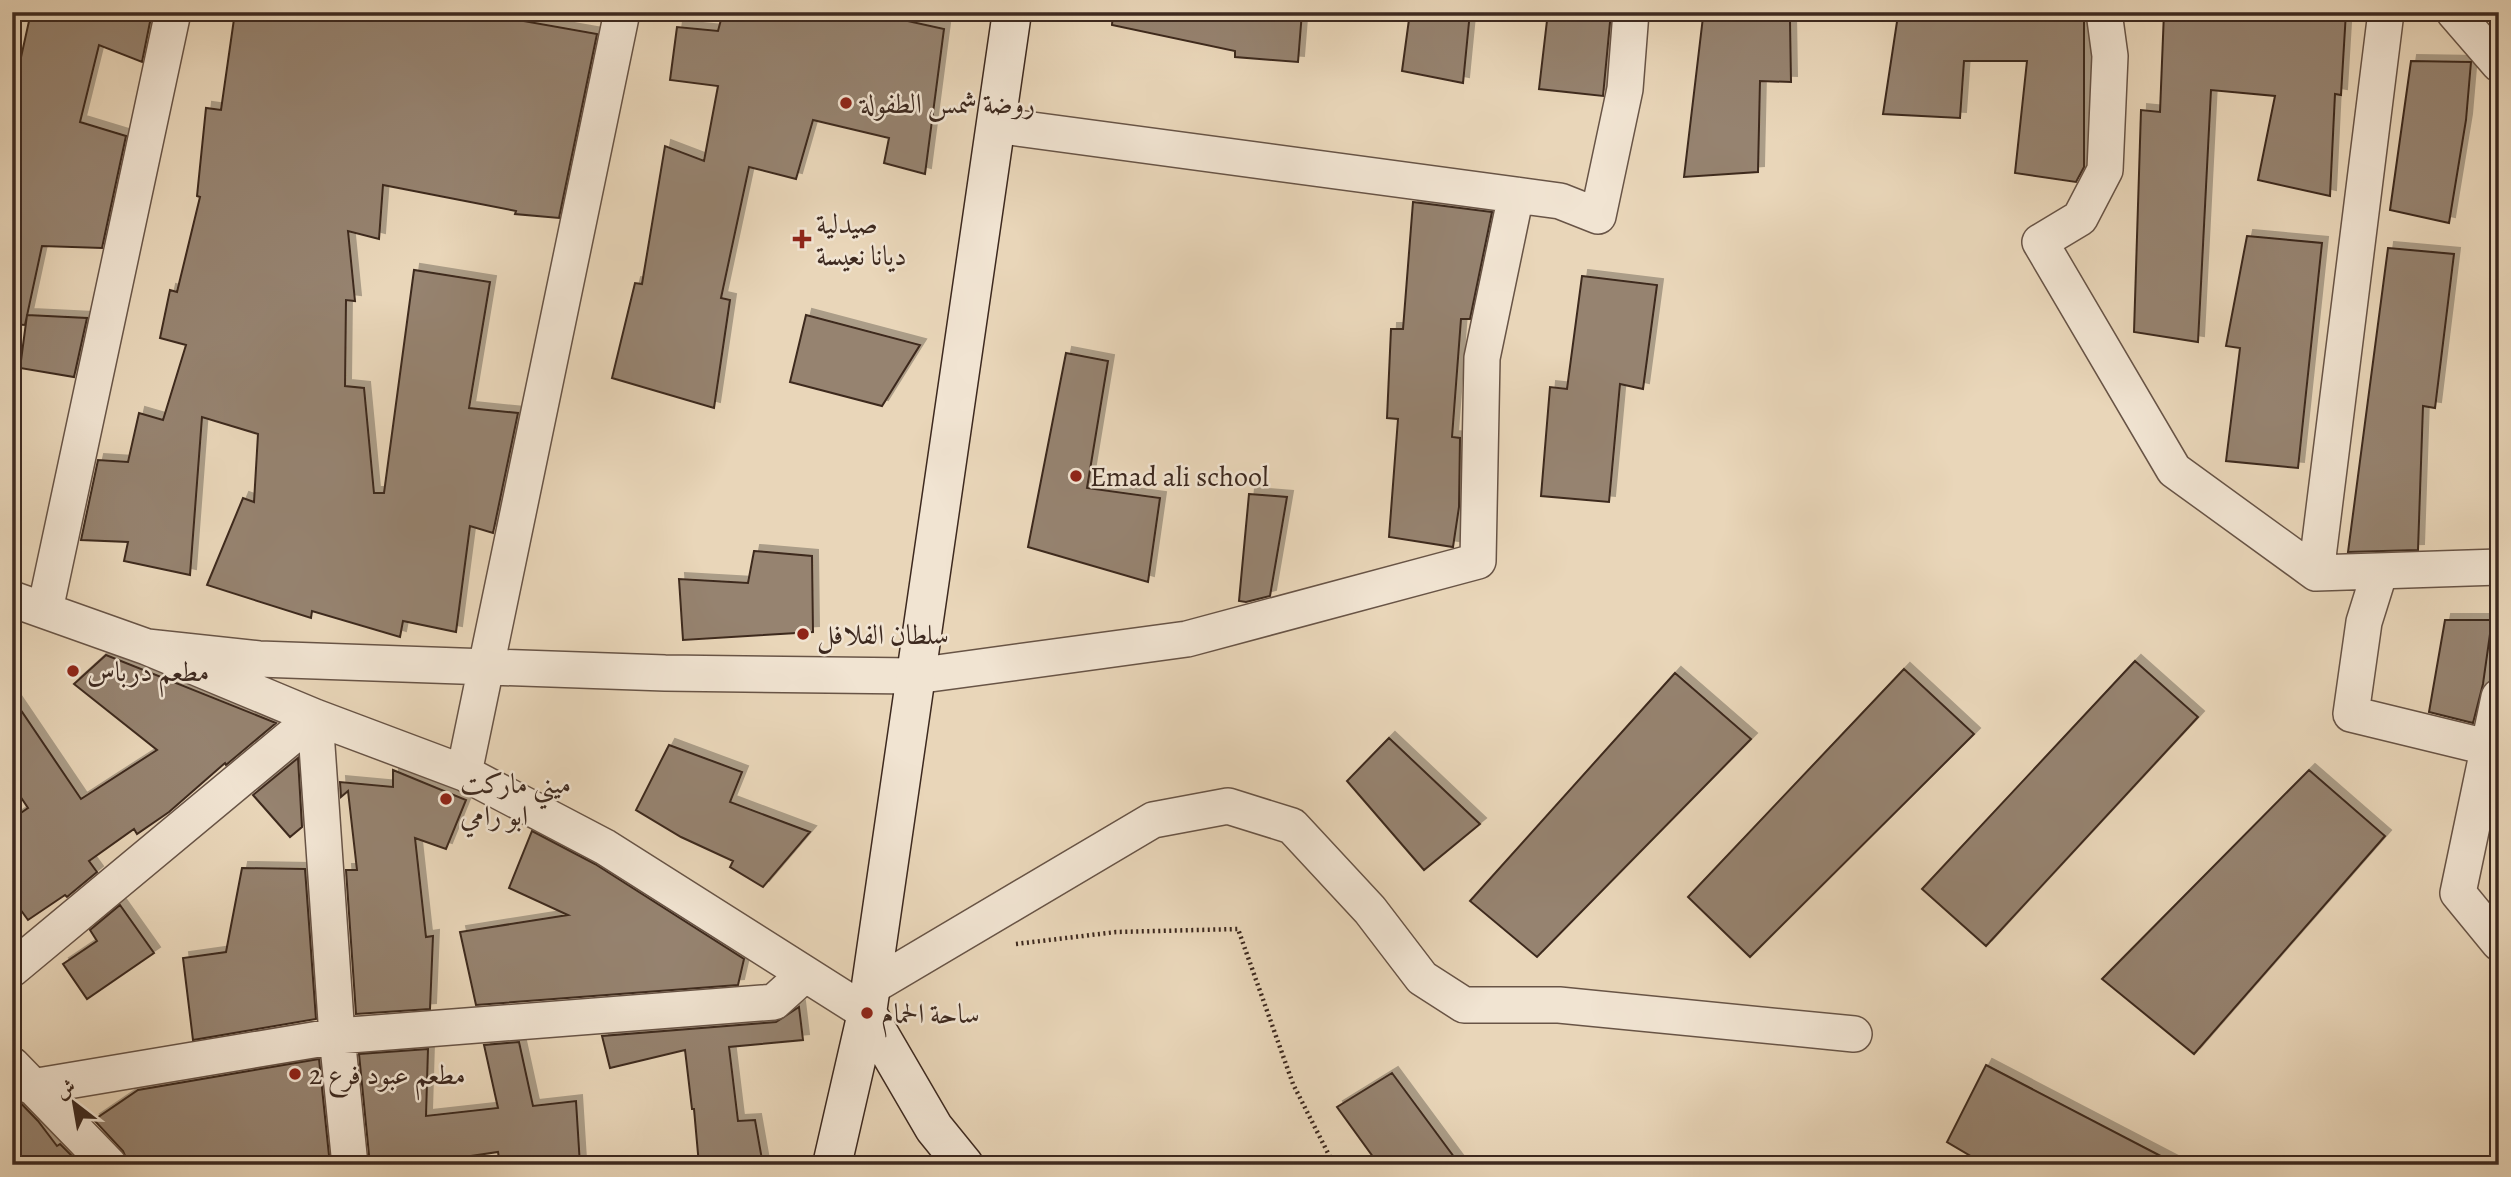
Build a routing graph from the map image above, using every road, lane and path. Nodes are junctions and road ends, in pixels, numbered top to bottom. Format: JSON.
{"nodes":[{"id":1,"x":173,"y":12,"type":"edge"},
{"id":2,"x":622,"y":12,"type":"edge"},
{"id":3,"x":1012,"y":12,"type":"edge"},
{"id":4,"x":1631,"y":12,"type":"edge"},
{"id":5,"x":2104,"y":12,"type":"edge"},
{"id":6,"x":2386,"y":12,"type":"edge"},
{"id":7,"x":2454,"y":12,"type":"edge"},
{"id":8,"x":2499,"y":64,"type":"edge"},
{"id":9,"x":995,"y":125,"type":"junction"},
{"id":10,"x":1516,"y":195,"type":"junction"},
{"id":11,"x":2499,"y":567,"type":"edge"},
{"id":12,"x":2379,"y":571,"type":"junction"},
{"id":13,"x":2316,"y":573,"type":"junction"},
{"id":14,"x":12,"y":599,"type":"edge"},
{"id":15,"x":45,"y":610,"type":"junction"},
{"id":16,"x":146,"y":647,"type":"junction"},
{"id":17,"x":486,"y":667,"type":"junction"},
{"id":18,"x":915,"y":676,"type":"junction"},
{"id":19,"x":2499,"y":696,"type":"edge"},
{"id":20,"x":315,"y":717,"type":"junction"},
{"id":21,"x":2493,"y":748,"type":"edge"},
{"id":22,"x":464,"y":773,"type":"junction"},
{"id":23,"x":2499,"y":943,"type":"edge"},
{"id":24,"x":1011,"y":944,"type":"dead end"},
{"id":25,"x":12,"y":969,"type":"edge"},
{"id":26,"x":805,"y":974,"type":"junction"},
{"id":27,"x":869,"y":1000,"type":"junction"},
{"id":28,"x":1854,"y":1034,"type":"dead end"},
{"id":29,"x":337,"y":1035,"type":"junction"},
{"id":30,"x":22,"y":1076,"type":"edge"},
{"id":31,"x":109,"y":1165,"type":"edge"},
{"id":32,"x":350,"y":1165,"type":"edge"},
{"id":33,"x":832,"y":1165,"type":"edge"},
{"id":34,"x":964,"y":1165,"type":"edge"},
{"id":35,"x":1334,"y":1165,"type":"edge"}],
"edges":[{"from":1,"to":15,"type":"street"},
{"from":2,"to":17,"type":"street"},
{"from":3,"to":9,"type":"street"},
{"from":4,"to":10,"type":"street"},
{"from":5,"to":13,"type":"street"},
{"from":6,"to":13,"type":"street"},
{"from":7,"to":8,"type":"street"},
{"from":9,"to":10,"type":"street"},
{"from":9,"to":18,"type":"street"},
{"from":10,"to":18,"type":"street"},
{"from":11,"to":12,"type":"street"},
{"from":12,"to":13,"type":"street"},
{"from":12,"to":21,"type":"street"},
{"from":14,"to":15,"type":"street"},
{"from":15,"to":16,"type":"street"},
{"from":16,"to":17,"type":"street"},
{"from":16,"to":20,"type":"street"},
{"from":17,"to":18,"type":"street"},
{"from":17,"to":22,"type":"street"},
{"from":18,"to":27,"type":"street"},
{"from":19,"to":21,"type":"street"},
{"from":20,"to":22,"type":"street"},
{"from":20,"to":25,"type":"street"},
{"from":20,"to":29,"type":"street"},
{"from":21,"to":23,"type":"street"},
{"from":22,"to":26,"type":"street"},
{"from":24,"to":35,"type":"path"},
{"from":26,"to":27,"type":"street"},
{"from":26,"to":29,"type":"street"},
{"from":27,"to":28,"type":"street"},
{"from":27,"to":33,"type":"street"},
{"from":27,"to":34,"type":"street"},
{"from":29,"to":30,"type":"street"},
{"from":29,"to":32,"type":"street"},
{"from":30,"to":31,"type":"street"}]}
